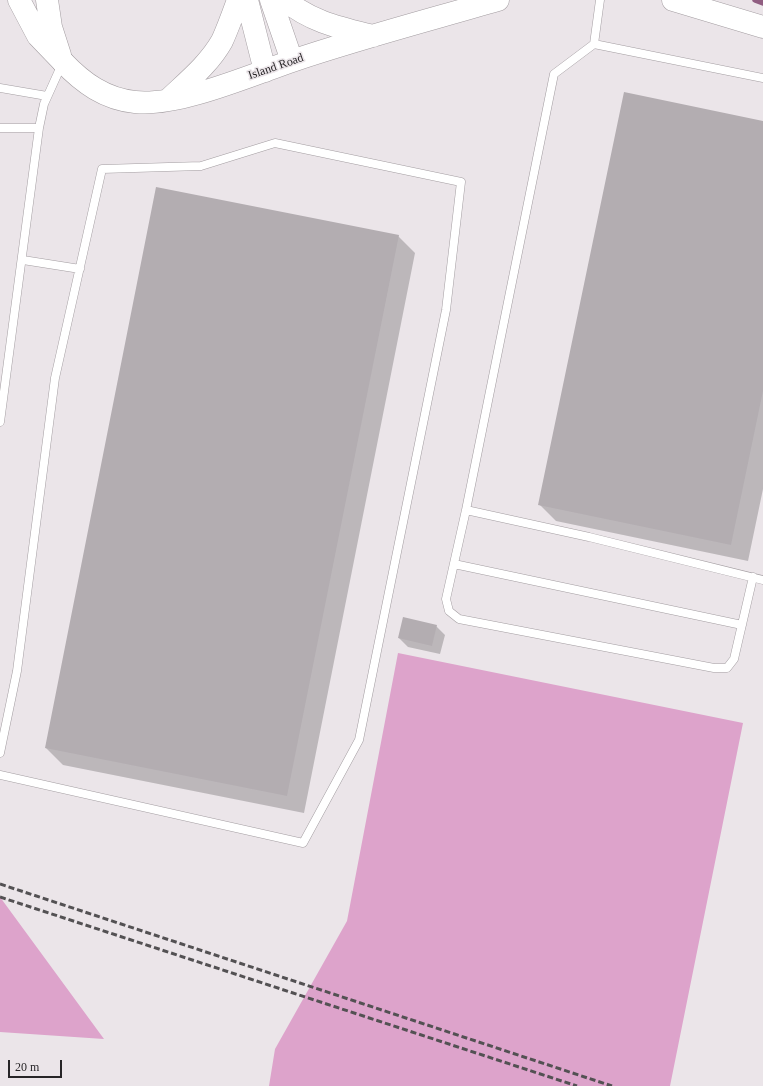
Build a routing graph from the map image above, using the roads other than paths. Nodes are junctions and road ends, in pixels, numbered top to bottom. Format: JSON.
{"nodes":[{"id":1,"x":18,"y":0,"type":"edge"},
{"id":2,"x":47,"y":0,"type":"edge"},
{"id":3,"x":238,"y":0,"type":"edge"},
{"id":4,"x":247,"y":0,"type":"edge"},
{"id":5,"x":271,"y":0,"type":"edge"},
{"id":6,"x":285,"y":0,"type":"edge"},
{"id":7,"x":498,"y":0,"type":"edge"},
{"id":8,"x":600,"y":0,"type":"edge"},
{"id":9,"x":673,"y":0,"type":"edge"},
{"id":10,"x":763,"y":27,"type":"edge"},
{"id":11,"x":372,"y":36,"type":"junction"},
{"id":12,"x":594,"y":44,"type":"junction"},
{"id":13,"x":63,"y":62,"type":"junction"},
{"id":14,"x":292,"y":62,"type":"junction"},
{"id":15,"x":265,"y":71,"type":"junction"},
{"id":16,"x":763,"y":78,"type":"edge"},
{"id":17,"x":0,"y":88,"type":"edge"},
{"id":18,"x":46,"y":96,"type":"junction"},
{"id":19,"x":169,"y":99,"type":"junction"},
{"id":20,"x":0,"y":128,"type":"edge"},
{"id":21,"x":39,"y":128,"type":"junction"},
{"id":22,"x":23,"y":260,"type":"junction"},
{"id":23,"x":80,"y":269,"type":"junction"},
{"id":24,"x":0,"y":422,"type":"edge"},
{"id":25,"x":466,"y":510,"type":"junction"},
{"id":26,"x":454,"y":564,"type":"junction"},
{"id":27,"x":753,"y":577,"type":"junction"},
{"id":28,"x":763,"y":580,"type":"edge"},
{"id":29,"x":742,"y":624,"type":"junction"},
{"id":30,"x":0,"y":753,"type":"edge"},
{"id":31,"x":0,"y":775,"type":"edge"}],
"edges":[{"from":1,"to":13,"type":"main road","name":"Island Road"},
{"from":2,"to":13,"type":"main road"},
{"from":3,"to":19,"type":"main road"},
{"from":4,"to":15,"type":"main road"},
{"from":5,"to":14,"type":"main road"},
{"from":6,"to":11,"type":"main road"},
{"from":7,"to":11,"type":"main road","name":"Island Road"},
{"from":8,"to":12,"type":"lane"},
{"from":9,"to":10,"type":"main road"},
{"from":11,"to":14,"type":"main road","name":"Island Road"},
{"from":12,"to":16,"type":"lane"},
{"from":12,"to":25,"type":"lane"},
{"from":13,"to":18,"type":"lane"},
{"from":13,"to":19,"type":"main road","name":"Island Road"},
{"from":14,"to":15,"type":"main road","name":"Island Road"},
{"from":15,"to":19,"type":"main road","name":"Island Road"},
{"from":17,"to":18,"type":"lane"},
{"from":18,"to":21,"type":"lane"},
{"from":20,"to":21,"type":"lane"},
{"from":21,"to":22,"type":"lane"},
{"from":22,"to":23,"type":"lane"},
{"from":22,"to":24,"type":"lane"},
{"from":23,"to":30,"type":"lane"},
{"from":23,"to":31,"type":"lane"},
{"from":25,"to":26,"type":"lane"},
{"from":25,"to":27,"type":"lane"},
{"from":26,"to":29,"type":"lane"},
{"from":26,"to":29,"type":"lane"},
{"from":27,"to":28,"type":"lane"},
{"from":27,"to":29,"type":"lane"}]}
